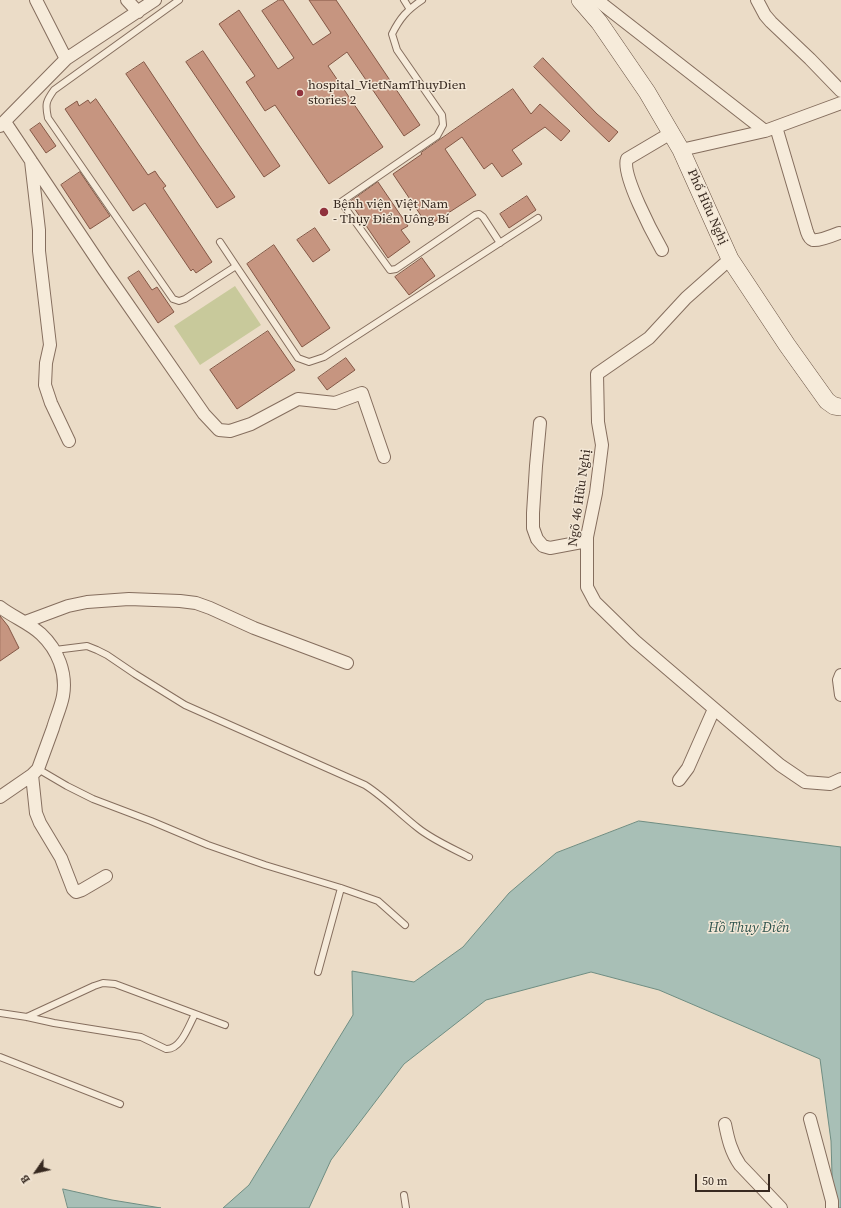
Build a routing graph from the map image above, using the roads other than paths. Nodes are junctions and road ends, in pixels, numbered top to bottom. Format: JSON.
{"nodes":[{"id":1,"x":36,"y":0,"type":"edge"},
{"id":2,"x":127,"y":0,"type":"edge"},
{"id":3,"x":155,"y":0,"type":"edge"},
{"id":4,"x":179,"y":0,"type":"edge"},
{"id":5,"x":404,"y":0,"type":"edge"},
{"id":6,"x":422,"y":0,"type":"edge"},
{"id":7,"x":580,"y":0,"type":"edge"},
{"id":8,"x":597,"y":0,"type":"edge"},
{"id":9,"x":757,"y":0,"type":"edge"},
{"id":10,"x":409,"y":8,"type":"junction"},
{"id":11,"x":138,"y":12,"type":"junction"},
{"id":12,"x":66,"y":59,"type":"junction"},
{"id":13,"x":841,"y":92,"type":"edge"},
{"id":14,"x":841,"y":103,"type":"edge"},
{"id":15,"x":3,"y":124,"type":"edge"},
{"id":16,"x":771,"y":129,"type":"junction"},
{"id":17,"x":671,"y":133,"type":"junction"},
{"id":18,"x":681,"y":150,"type":"junction"},
{"id":19,"x":31,"y":160,"type":"junction"},
{"id":20,"x":538,"y":218,"type":"dead end"},
{"id":21,"x":839,"y":233,"type":"dead end"},
{"id":22,"x":220,"y":242,"type":"dead end"},
{"id":23,"x":500,"y":243,"type":"junction"},
{"id":24,"x":662,"y":250,"type":"dead end"},
{"id":25,"x":730,"y":258,"type":"junction"},
{"id":26,"x":236,"y":266,"type":"junction"},
{"id":27,"x":841,"y":407,"type":"edge"},
{"id":28,"x":540,"y":423,"type":"dead end"},
{"id":29,"x":69,"y":441,"type":"dead end"},
{"id":30,"x":384,"y":457,"type":"dead end"},
{"id":31,"x":587,"y":541,"type":"junction"},
{"id":32,"x":0,"y":607,"type":"edge"},
{"id":33,"x":25,"y":622,"type":"junction"},
{"id":34,"x":54,"y":650,"type":"junction"},
{"id":35,"x":347,"y":663,"type":"dead end"},
{"id":36,"x":841,"y":675,"type":"edge"},
{"id":37,"x":841,"y":694,"type":"edge"},
{"id":38,"x":714,"y":709,"type":"junction"},
{"id":39,"x":35,"y":772,"type":"junction"},
{"id":40,"x":841,"y":779,"type":"edge"},
{"id":41,"x":679,"y":780,"type":"dead end"},
{"id":42,"x":0,"y":797,"type":"edge"},
{"id":43,"x":469,"y":857,"type":"dead end"},
{"id":44,"x":106,"y":876,"type":"dead end"},
{"id":45,"x":341,"y":888,"type":"junction"},
{"id":46,"x":405,"y":925,"type":"dead end"},
{"id":47,"x":318,"y":972,"type":"dead end"},
{"id":48,"x":0,"y":1013,"type":"edge"},
{"id":49,"x":195,"y":1014,"type":"junction"},
{"id":50,"x":27,"y":1017,"type":"junction"},
{"id":51,"x":225,"y":1025,"type":"dead end"},
{"id":52,"x":0,"y":1057,"type":"edge"},
{"id":53,"x":120,"y":1104,"type":"dead end"},
{"id":54,"x":810,"y":1120,"type":"dead end"},
{"id":55,"x":725,"y":1124,"type":"dead end"},
{"id":56,"x":404,"y":1195,"type":"dead end"},
{"id":57,"x":406,"y":1208,"type":"edge"},
{"id":58,"x":781,"y":1208,"type":"edge"},
{"id":59,"x":832,"y":1208,"type":"edge"}],
"edges":[{"from":1,"to":12,"type":"street"},
{"from":2,"to":11,"type":"street"},
{"from":3,"to":11,"type":"street"},
{"from":4,"to":26,"type":"lane"},
{"from":5,"to":10,"type":"lane"},
{"from":6,"to":10,"type":"lane"},
{"from":7,"to":17,"type":"main road","name":"Phố Hữu Nghị"},
{"from":8,"to":16,"type":"street"},
{"from":9,"to":13,"type":"street"},
{"from":10,"to":23,"type":"lane"},
{"from":11,"to":12,"type":"street"},
{"from":12,"to":15,"type":"street"},
{"from":14,"to":16,"type":"street"},
{"from":15,"to":19,"type":"street"},
{"from":16,"to":18,"type":"street"},
{"from":16,"to":21,"type":"street"},
{"from":17,"to":18,"type":"main road","name":"Phố Hữu Nghị"},
{"from":17,"to":24,"type":"street"},
{"from":18,"to":25,"type":"main road","name":"Phố Hữu Nghị"},
{"from":19,"to":29,"type":"street"},
{"from":19,"to":30,"type":"street"},
{"from":20,"to":23,"type":"lane"},
{"from":22,"to":26,"type":"lane"},
{"from":23,"to":26,"type":"lane"},
{"from":25,"to":27,"type":"main road","name":"Phố Hữu Nghị"},
{"from":25,"to":31,"type":"street","name":"Ngõ 46 Hữu Nghị"},
{"from":28,"to":31,"type":"street"},
{"from":31,"to":38,"type":"street","name":"Ngõ 46 Hữu Nghị"},
{"from":32,"to":33,"type":"street"},
{"from":33,"to":34,"type":"street"},
{"from":33,"to":35,"type":"street"},
{"from":34,"to":39,"type":"street"},
{"from":34,"to":43,"type":"lane"},
{"from":36,"to":37,"type":"street"},
{"from":38,"to":40,"type":"street","name":"Ngõ 46 Hữu Nghị"},
{"from":38,"to":41,"type":"street"},
{"from":39,"to":42,"type":"street"},
{"from":39,"to":44,"type":"street"},
{"from":39,"to":45,"type":"lane"},
{"from":45,"to":46,"type":"lane"},
{"from":45,"to":47,"type":"lane"},
{"from":48,"to":50,"type":"lane"},
{"from":49,"to":50,"type":"lane"},
{"from":49,"to":50,"type":"lane"},
{"from":49,"to":51,"type":"lane"},
{"from":52,"to":53,"type":"lane"},
{"from":54,"to":59,"type":"street"},
{"from":55,"to":58,"type":"street"},
{"from":56,"to":57,"type":"lane"}]}
